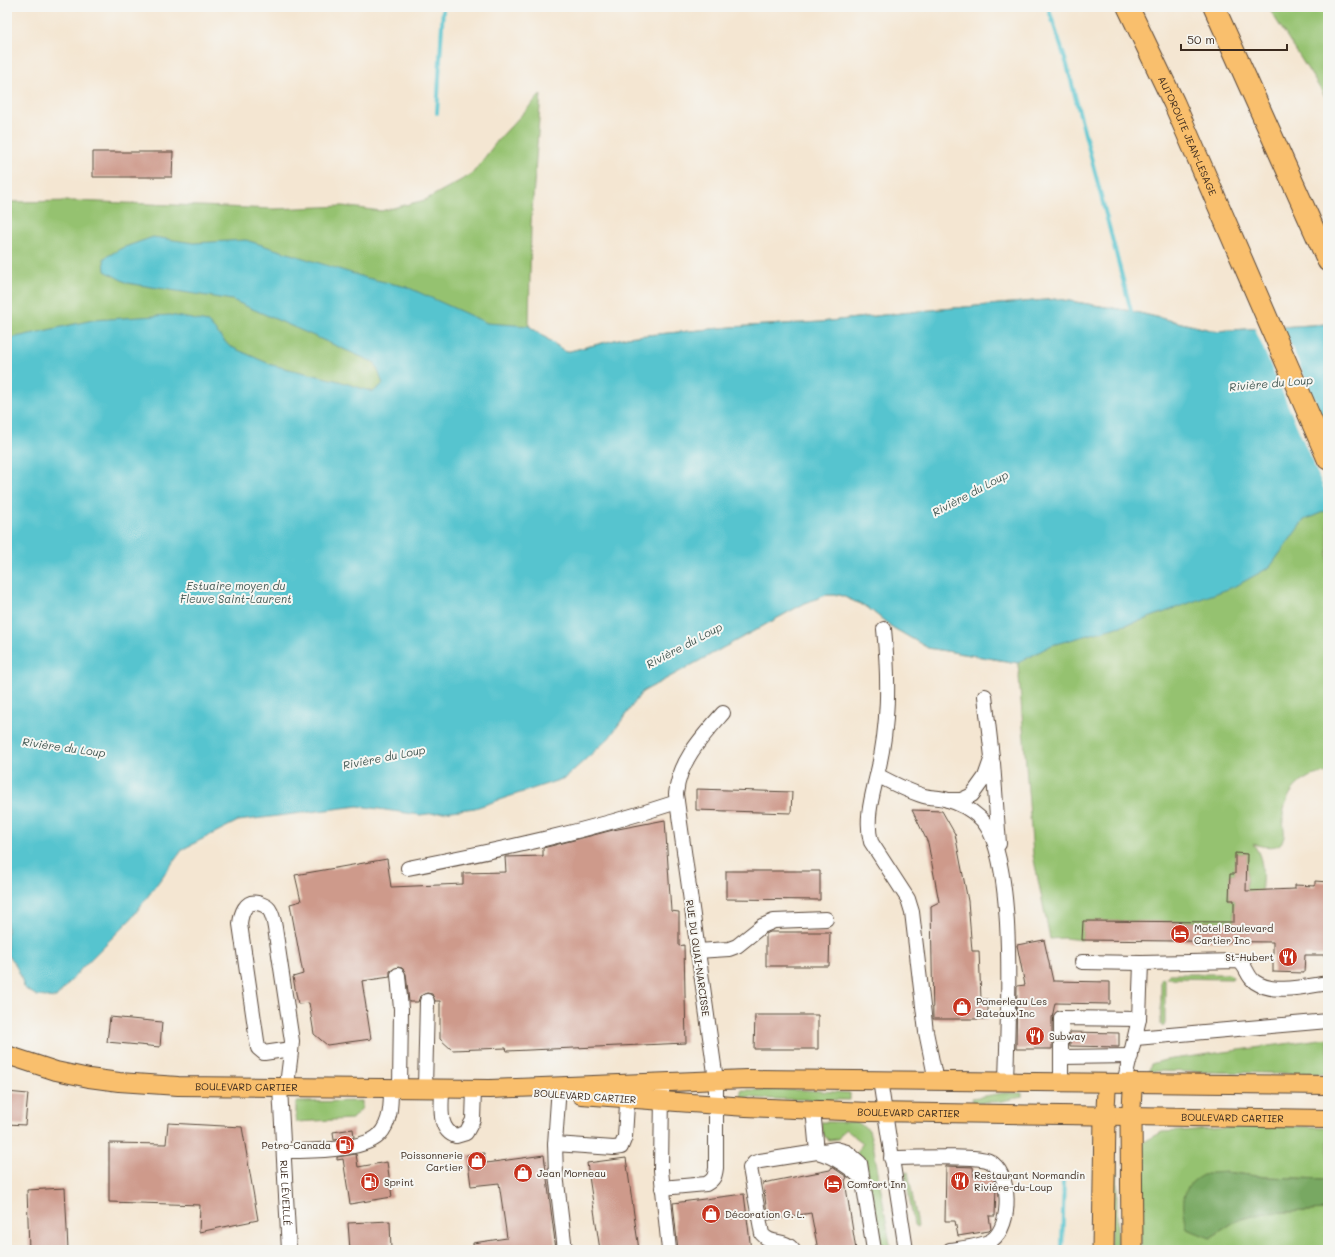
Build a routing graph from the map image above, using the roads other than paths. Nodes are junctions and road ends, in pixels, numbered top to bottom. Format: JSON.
{"nodes":[{"id":1,"x":1128,"y":7,"type":"edge"},
{"id":2,"x":1214,"y":7,"type":"edge"},
{"id":3,"x":1328,"y":261,"type":"edge"},
{"id":4,"x":1328,"y":459,"type":"edge"},
{"id":5,"x":884,"y":629,"type":"dead end"},
{"id":6,"x":985,"y":696,"type":"dead end"},
{"id":7,"x":723,"y":713,"type":"dead end"},
{"id":8,"x":992,"y":757,"type":"junction"},
{"id":9,"x":877,"y":775,"type":"junction"},
{"id":10,"x":947,"y":800,"type":"junction"},
{"id":11,"x":677,"y":807,"type":"junction"},
{"id":12,"x":1000,"y":859,"type":"junction"},
{"id":13,"x":408,"y":868,"type":"dead end"},
{"id":14,"x":826,"y":919,"type":"dead end"},
{"id":15,"x":697,"y":951,"type":"junction"},
{"id":16,"x":1082,"y":962,"type":"dead end"},
{"id":17,"x":1141,"y":963,"type":"junction"},
{"id":18,"x":398,"y":975,"type":"dead end"},
{"id":19,"x":1328,"y":983,"type":"edge"},
{"id":20,"x":427,"y":1001,"type":"dead end"},
{"id":21,"x":1139,"y":1019,"type":"junction"},
{"id":22,"x":1328,"y":1020,"type":"edge"},
{"id":23,"x":1136,"y":1038,"type":"junction"},
{"id":24,"x":291,"y":1049,"type":"junction"},
{"id":25,"x":7,"y":1055,"type":"edge"},
{"id":26,"x":1131,"y":1056,"type":"junction"},
{"id":27,"x":1062,"y":1057,"type":"junction"},
{"id":28,"x":716,"y":1080,"type":"junction"},
{"id":29,"x":880,"y":1080,"type":"junction"},
{"id":30,"x":936,"y":1081,"type":"junction"},
{"id":31,"x":662,"y":1082,"type":"junction"},
{"id":32,"x":1006,"y":1082,"type":"junction"},
{"id":33,"x":1061,"y":1082,"type":"junction"},
{"id":34,"x":1121,"y":1083,"type":"junction"},
{"id":35,"x":1328,"y":1085,"type":"edge"},
{"id":36,"x":284,"y":1088,"type":"junction"},
{"id":37,"x":396,"y":1088,"type":"junction"},
{"id":38,"x":433,"y":1088,"type":"junction"},
{"id":39,"x":482,"y":1089,"type":"junction"},
{"id":40,"x":559,"y":1090,"type":"junction"},
{"id":41,"x":628,"y":1091,"type":"junction"},
{"id":42,"x":662,"y":1101,"type":"junction"},
{"id":43,"x":716,"y":1105,"type":"junction"},
{"id":44,"x":813,"y":1109,"type":"junction"},
{"id":45,"x":884,"y":1112,"type":"junction"},
{"id":46,"x":1105,"y":1116,"type":"junction"},
{"id":47,"x":1132,"y":1116,"type":"junction"},
{"id":48,"x":1328,"y":1119,"type":"edge"},
{"id":49,"x":555,"y":1144,"type":"junction"},
{"id":50,"x":285,"y":1151,"type":"junction"},
{"id":51,"x":817,"y":1152,"type":"junction"},
{"id":52,"x":891,"y":1158,"type":"junction"},
{"id":53,"x":662,"y":1188,"type":"junction"},
{"id":54,"x":289,"y":1250,"type":"edge"},
{"id":55,"x":565,"y":1250,"type":"edge"},
{"id":56,"x":669,"y":1250,"type":"edge"},
{"id":57,"x":794,"y":1250,"type":"edge"},
{"id":58,"x":874,"y":1250,"type":"edge"},
{"id":59,"x":906,"y":1250,"type":"edge"},
{"id":60,"x":950,"y":1250,"type":"edge"},
{"id":61,"x":1102,"y":1250,"type":"edge"},
{"id":62,"x":1132,"y":1250,"type":"edge"}],
"edges":[{"from":1,"to":4,"type":"highway","name":"AUTOROUTE JEAN-LESAGE"},
{"from":2,"to":3,"type":"highway"},
{"from":5,"to":9,"type":"street"},
{"from":6,"to":8,"type":"street"},
{"from":7,"to":11,"type":"street","name":"RUE DU QUAI-NARCISSE"},
{"from":8,"to":10,"type":"street"},
{"from":8,"to":12,"type":"street"},
{"from":9,"to":10,"type":"street"},
{"from":9,"to":30,"type":"street"},
{"from":10,"to":12,"type":"street"},
{"from":11,"to":13,"type":"street"},
{"from":11,"to":15,"type":"street","name":"RUE DU QUAI-NARCISSE"},
{"from":12,"to":32,"type":"street"},
{"from":14,"to":15,"type":"street"},
{"from":15,"to":28,"type":"street","name":"RUE DU QUAI-NARCISSE"},
{"from":16,"to":17,"type":"street"},
{"from":17,"to":19,"type":"street"},
{"from":17,"to":21,"type":"street"},
{"from":18,"to":37,"type":"street"},
{"from":20,"to":38,"type":"street"},
{"from":21,"to":23,"type":"street"},
{"from":21,"to":27,"type":"street"},
{"from":22,"to":23,"type":"street"},
{"from":23,"to":26,"type":"street"},
{"from":24,"to":24,"type":"street","name":"RUE LÉVEILLÉ"},
{"from":24,"to":36,"type":"street","name":"RUE LÉVEILLÉ"},
{"from":25,"to":36,"type":"main road","name":"BOULEVARD CARTIER"},
{"from":26,"to":27,"type":"street"},
{"from":26,"to":34,"type":"street"},
{"from":27,"to":33,"type":"street"},
{"from":28,"to":29,"type":"main road","name":"BOULEVARD CARTIER"},
{"from":28,"to":31,"type":"main road","name":"BOULEVARD CARTIER"},
{"from":28,"to":43,"type":"street","name":"RUE DU QUAI-NARCISSE"},
{"from":29,"to":30,"type":"main road","name":"BOULEVARD CARTIER"},
{"from":29,"to":45,"type":"street"},
{"from":30,"to":32,"type":"main road","name":"BOULEVARD CARTIER"},
{"from":31,"to":41,"type":"main road","name":"BOULEVARD CARTIER"},
{"from":31,"to":42,"type":"street"},
{"from":32,"to":33,"type":"main road","name":"BOULEVARD CARTIER"},
{"from":33,"to":34,"type":"main road","name":"BOULEVARD CARTIER"},
{"from":34,"to":35,"type":"main road","name":"BOULEVARD CARTIER"},
{"from":34,"to":46,"type":"main road"},
{"from":34,"to":47,"type":"main road"},
{"from":36,"to":37,"type":"main road","name":"BOULEVARD CARTIER"},
{"from":36,"to":50,"type":"street","name":"RUE LÉVEILLÉ"},
{"from":37,"to":38,"type":"main road","name":"BOULEVARD CARTIER"},
{"from":37,"to":50,"type":"street"},
{"from":38,"to":39,"type":"main road","name":"BOULEVARD CARTIER"},
{"from":38,"to":39,"type":"street"},
{"from":39,"to":40,"type":"main road","name":"BOULEVARD CARTIER"},
{"from":40,"to":41,"type":"main road","name":"BOULEVARD CARTIER"},
{"from":40,"to":49,"type":"street"},
{"from":41,"to":42,"type":"main road","name":"BOULEVARD CARTIER"},
{"from":41,"to":49,"type":"street"},
{"from":42,"to":43,"type":"main road","name":"BOULEVARD CARTIER"},
{"from":42,"to":53,"type":"street"},
{"from":43,"to":44,"type":"main road","name":"BOULEVARD CARTIER"},
{"from":43,"to":53,"type":"street","name":"RUE DU QUAI-NARCISSE"},
{"from":44,"to":45,"type":"main road","name":"BOULEVARD CARTIER"},
{"from":44,"to":51,"type":"street"},
{"from":45,"to":46,"type":"main road","name":"BOULEVARD CARTIER"},
{"from":45,"to":52,"type":"street"},
{"from":46,"to":47,"type":"main road","name":"BOULEVARD CARTIER"},
{"from":46,"to":61,"type":"highway"},
{"from":47,"to":48,"type":"main road","name":"BOULEVARD CARTIER"},
{"from":47,"to":62,"type":"highway"},
{"from":49,"to":55,"type":"street"},
{"from":50,"to":54,"type":"street","name":"RUE LÉVEILLÉ"},
{"from":51,"to":57,"type":"street"},
{"from":51,"to":58,"type":"street"},
{"from":52,"to":59,"type":"street"},
{"from":52,"to":60,"type":"street"},
{"from":53,"to":56,"type":"street"}]}
